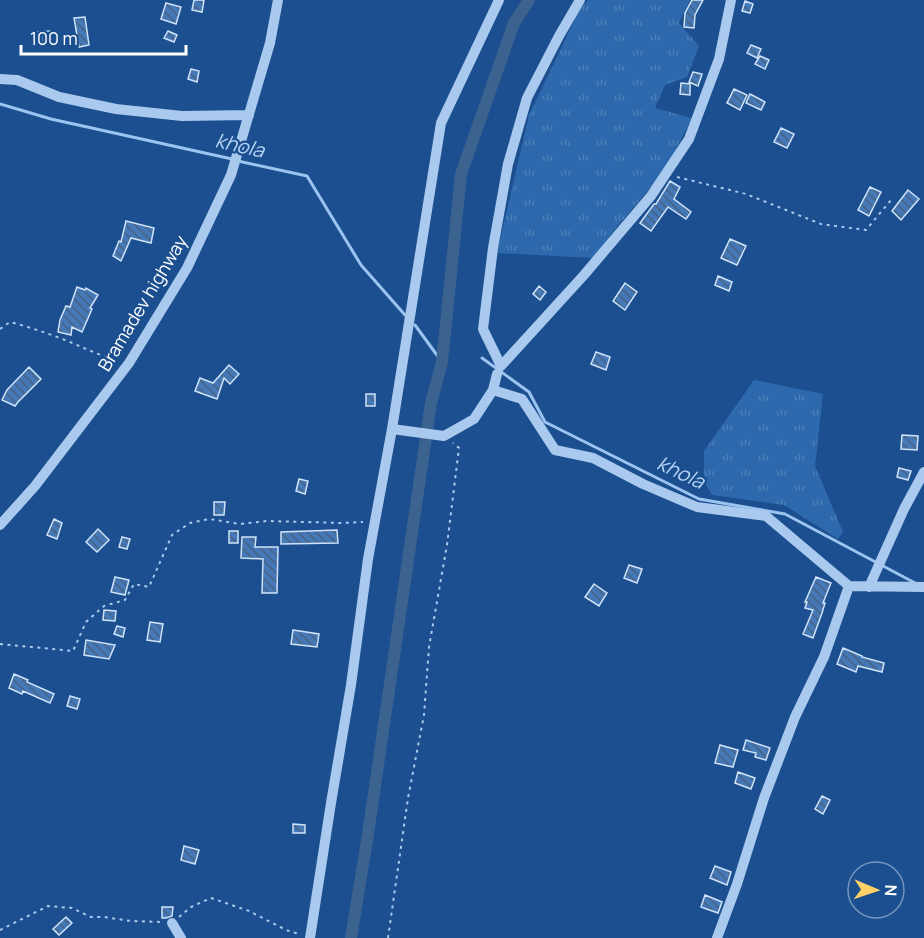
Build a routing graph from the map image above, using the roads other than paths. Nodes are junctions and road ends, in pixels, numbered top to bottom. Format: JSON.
{"nodes":[{"id":1,"x":278,"y":0,"type":"edge"},
{"id":2,"x":499,"y":0,"type":"edge"},
{"id":3,"x":580,"y":0,"type":"edge"},
{"id":4,"x":731,"y":0,"type":"edge"},
{"id":5,"x":0,"y":79,"type":"edge"},
{"id":6,"x":249,"y":116,"type":"junction"},
{"id":7,"x":498,"y":374,"type":"dead end"},
{"id":8,"x":493,"y":390,"type":"junction"},
{"id":9,"x":392,"y":429,"type":"junction"},
{"id":10,"x":924,"y":472,"type":"edge"},
{"id":11,"x":0,"y":525,"type":"edge"},
{"id":12,"x":849,"y":586,"type":"junction"},
{"id":13,"x":869,"y":586,"type":"junction"},
{"id":14,"x":924,"y":587,"type":"edge"},
{"id":15,"x":172,"y":923,"type":"road end"},
{"id":16,"x":310,"y":937,"type":"edge"},
{"id":17,"x":181,"y":938,"type":"edge"},
{"id":18,"x":717,"y":938,"type":"edge"}],
"edges":[{"from":1,"to":6,"type":"street","name":"Bramadev highway"},
{"from":2,"to":9,"type":"street"},
{"from":3,"to":4,"type":"street"},
{"from":5,"to":6,"type":"street"},
{"from":6,"to":11,"type":"street","name":"Bramadev highway"},
{"from":7,"to":8,"type":"street"},
{"from":8,"to":9,"type":"street"},
{"from":8,"to":12,"type":"street"},
{"from":9,"to":16,"type":"street"},
{"from":10,"to":13,"type":"street"},
{"from":12,"to":13,"type":"street"},
{"from":12,"to":18,"type":"street"},
{"from":13,"to":14,"type":"street"},
{"from":15,"to":17,"type":"street"}]}
